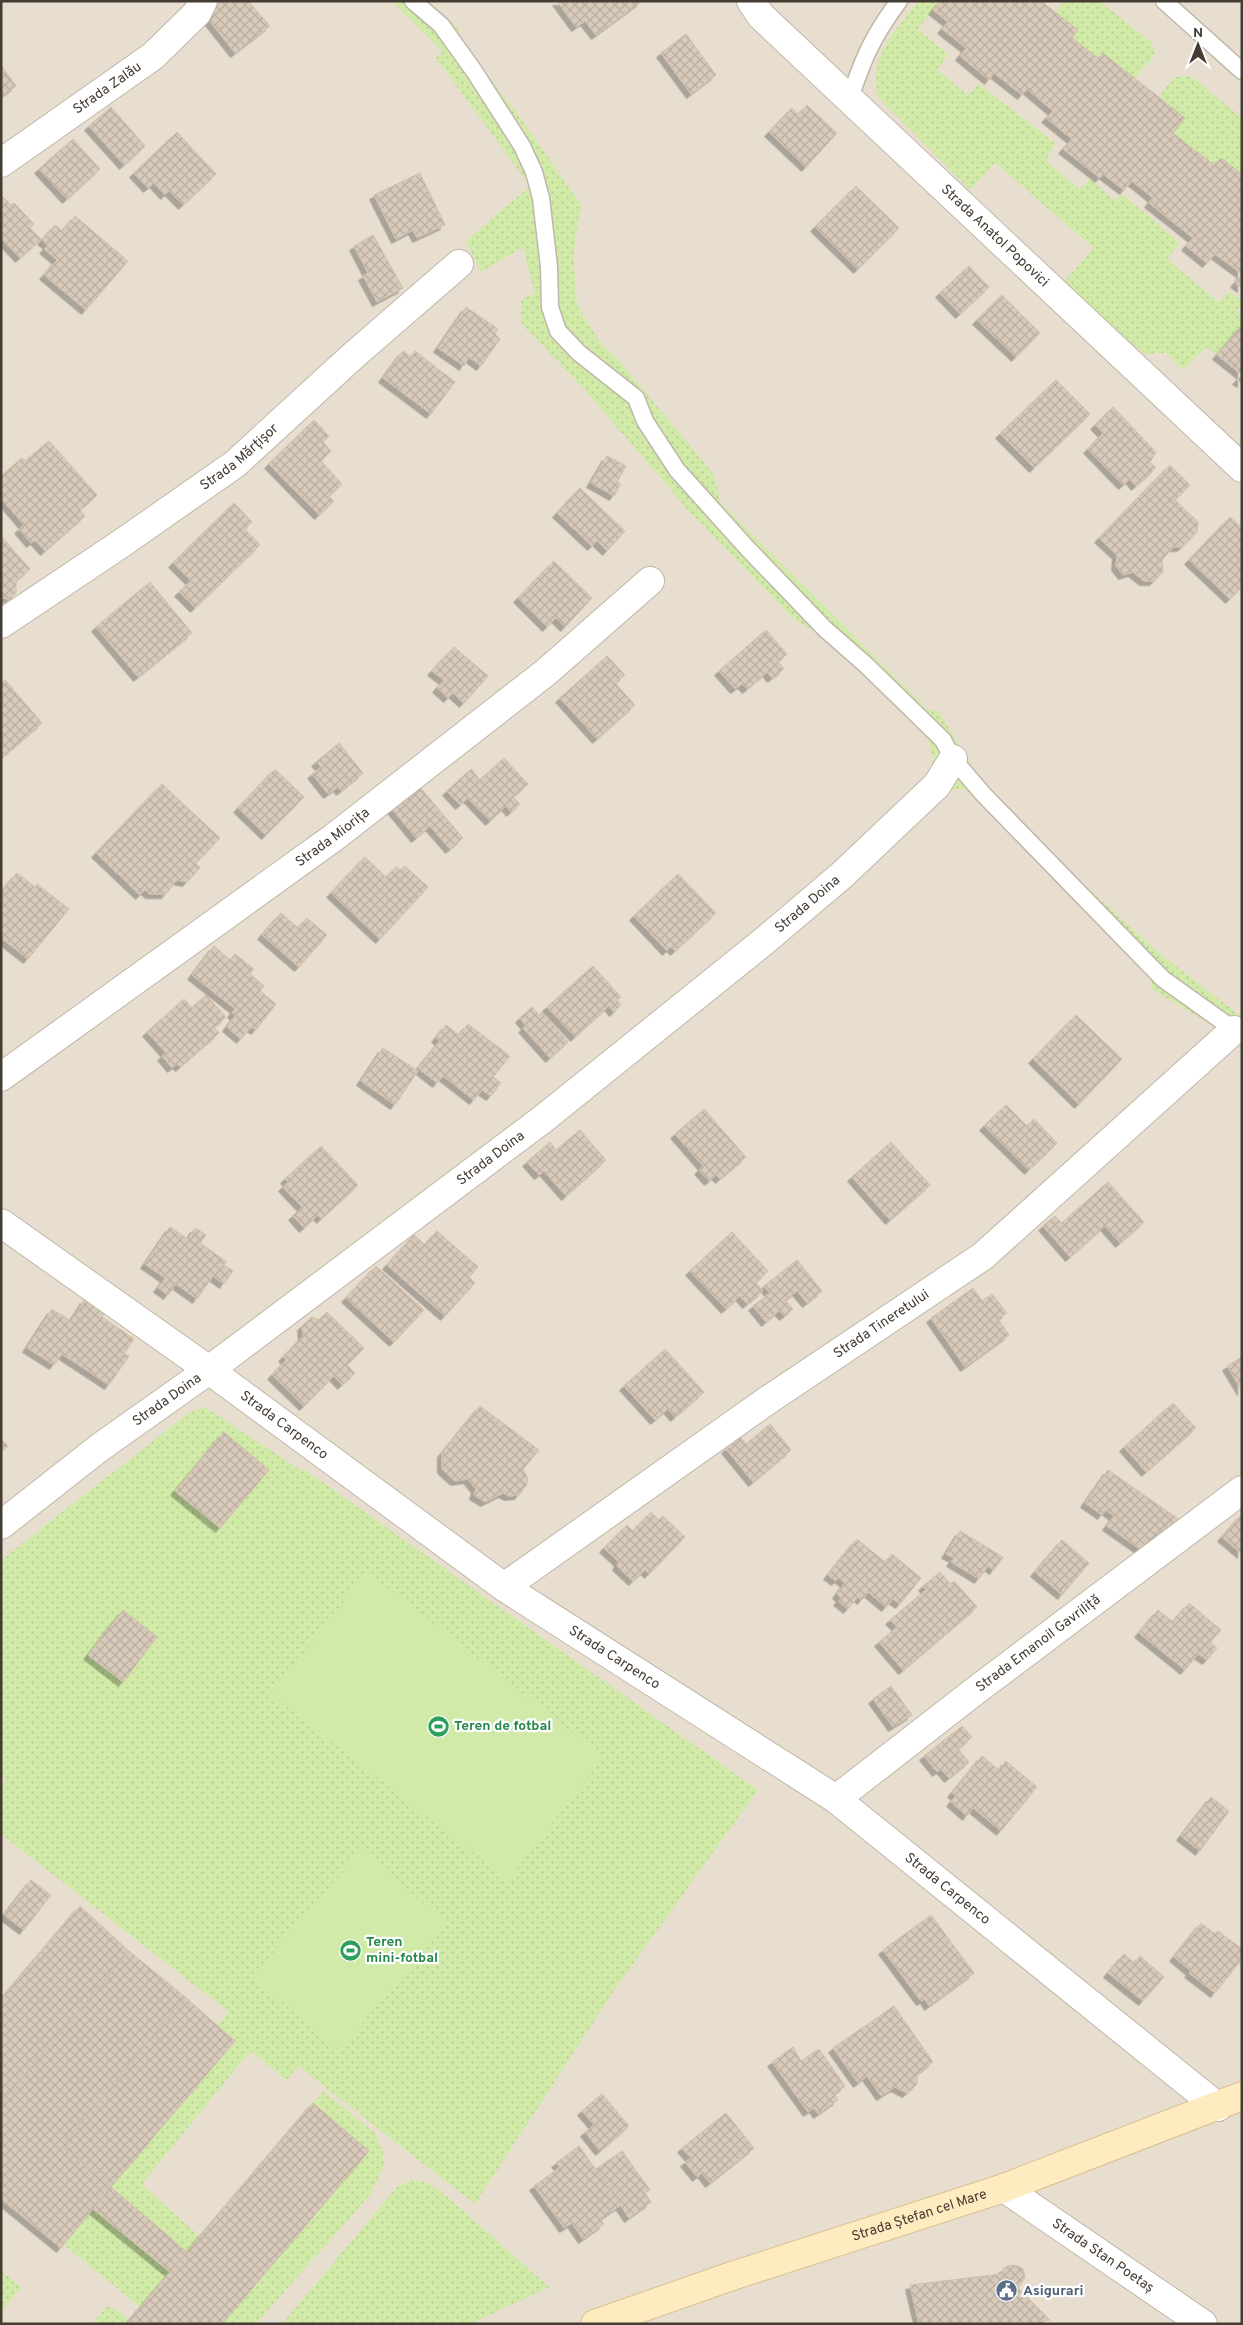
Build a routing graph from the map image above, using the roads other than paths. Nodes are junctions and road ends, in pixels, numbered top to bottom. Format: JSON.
{"nodes":[{"id":1,"x":202,"y":1,"type":"edge"},
{"id":2,"x":414,"y":1,"type":"edge"},
{"id":3,"x":752,"y":1,"type":"edge"},
{"id":4,"x":899,"y":1,"type":"edge"},
{"id":5,"x":1164,"y":1,"type":"edge"},
{"id":6,"x":1242,"y":71,"type":"edge"},
{"id":7,"x":849,"y":102,"type":"junction"},
{"id":8,"x":1,"y":163,"type":"edge"},
{"id":9,"x":459,"y":264,"type":"dead end"},
{"id":10,"x":1242,"y":468,"type":"edge"},
{"id":11,"x":650,"y":581,"type":"dead end"},
{"id":12,"x":1,"y":624,"type":"edge"},
{"id":13,"x":953,"y":759,"type":"junction"},
{"id":14,"x":1238,"y":1033,"type":"edge"},
{"id":15,"x":1,"y":1077,"type":"edge"},
{"id":16,"x":1,"y":1223,"type":"edge"},
{"id":17,"x":209,"y":1370,"type":"junction"},
{"id":18,"x":1242,"y":1490,"type":"edge"},
{"id":19,"x":1,"y":1525,"type":"edge"},
{"id":20,"x":504,"y":1587,"type":"junction"},
{"id":21,"x":836,"y":1799,"type":"junction"},
{"id":22,"x":1230,"y":2101,"type":"edge"},
{"id":23,"x":1004,"y":2188,"type":"junction"},
{"id":24,"x":641,"y":2316,"type":"edge"},
{"id":25,"x":595,"y":2324,"type":"edge"},
{"id":26,"x":1203,"y":2324,"type":"edge"}],
"edges":[{"from":1,"to":8,"type":"street","name":"Strada Zalău"},
{"from":2,"to":13,"type":"lane"},
{"from":3,"to":7,"type":"street","name":"Strada Anatol Popovici"},
{"from":4,"to":7,"type":"lane"},
{"from":5,"to":6,"type":"lane"},
{"from":7,"to":10,"type":"street","name":"Strada Anatol Popovici"},
{"from":9,"to":12,"type":"street","name":"Strada Mărțișor"},
{"from":11,"to":15,"type":"street","name":"Strada Miorița"},
{"from":13,"to":14,"type":"lane"},
{"from":13,"to":17,"type":"street","name":"Strada Doina"},
{"from":14,"to":20,"type":"street","name":"Strada Tineretului"},
{"from":16,"to":17,"type":"street","name":"Strada Carpenco"},
{"from":17,"to":19,"type":"street","name":"Strada Doina"},
{"from":17,"to":20,"type":"street","name":"Strada Carpenco"},
{"from":18,"to":21,"type":"street","name":"Strada Emanoil Gavriliță"},
{"from":20,"to":21,"type":"street","name":"Strada Carpenco"},
{"from":21,"to":22,"type":"street","name":"Strada Carpenco"},
{"from":22,"to":23,"type":"main road","name":"Strada Ștefan cel Mare"},
{"from":23,"to":24,"type":"main road","name":"Strada Ștefan cel Mare"},
{"from":23,"to":26,"type":"street","name":"Strada Stan Poetaș"},
{"from":24,"to":25,"type":"main road","name":"Strada Ștefan cel Mare"}]}
